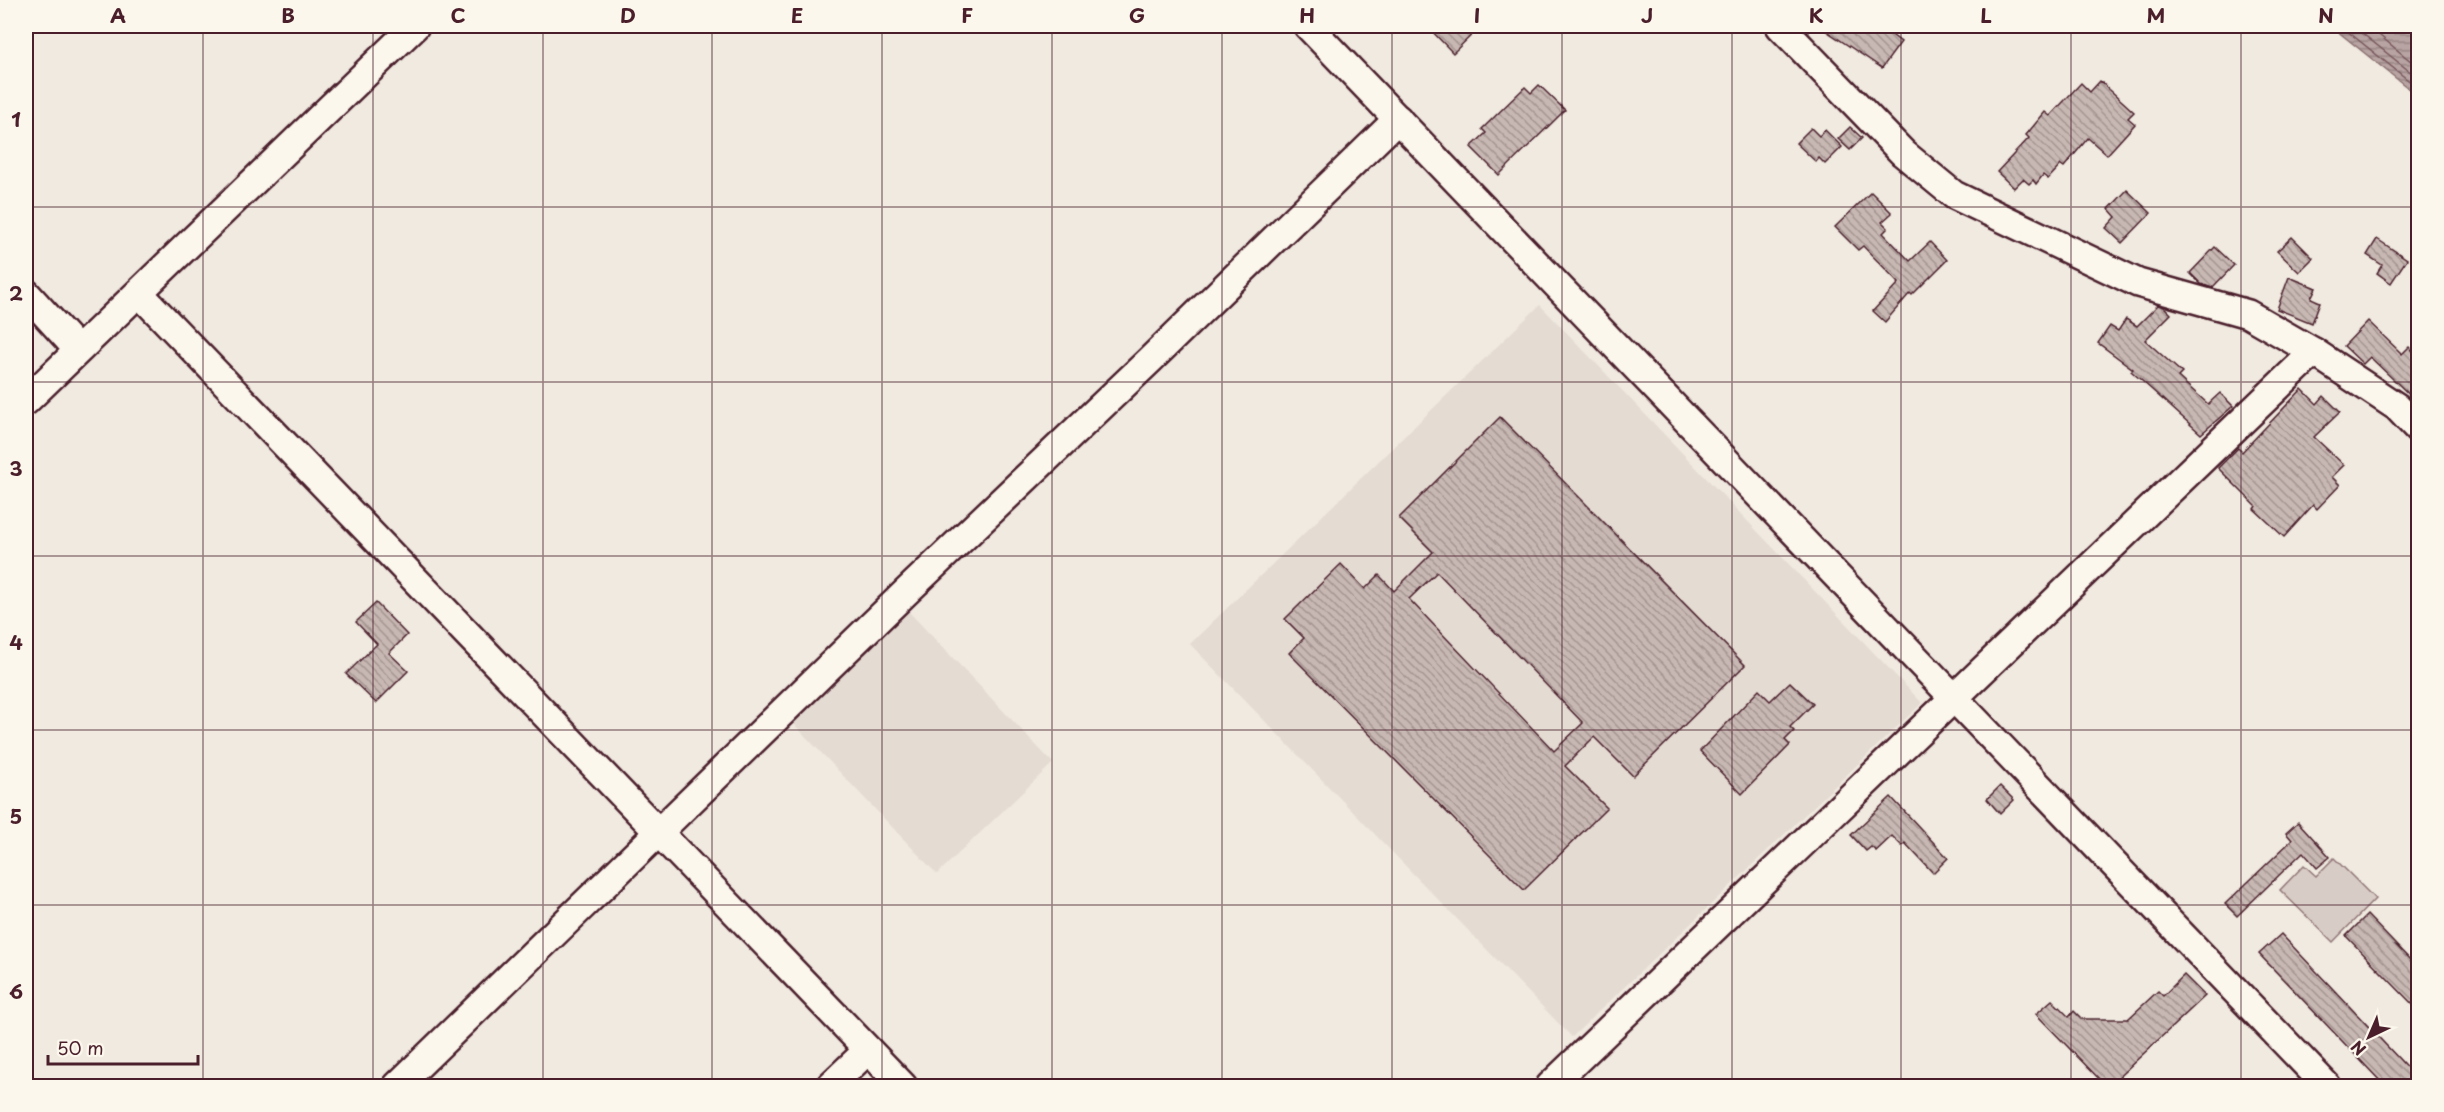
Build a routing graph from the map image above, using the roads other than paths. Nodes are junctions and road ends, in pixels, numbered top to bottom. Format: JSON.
{"nodes":[{"id":1,"x":415,"y":26,"type":"edge"},
{"id":2,"x":1308,"y":26,"type":"edge"},
{"id":3,"x":1780,"y":26,"type":"edge"},
{"id":4,"x":1398,"y":119,"type":"junction"},
{"id":5,"x":26,"y":293,"type":"edge"},
{"id":6,"x":139,"y":293,"type":"junction"},
{"id":7,"x":78,"y":350,"type":"junction"},
{"id":8,"x":2314,"y":352,"type":"junction"},
{"id":9,"x":26,"y":401,"type":"edge"},
{"id":10,"x":2418,"y":429,"type":"edge"},
{"id":11,"x":1954,"y":696,"type":"junction"},
{"id":12,"x":658,"y":833,"type":"junction"},
{"id":13,"x":868,"y":1050,"type":"junction"},
{"id":14,"x":397,"y":1086,"type":"edge"},
{"id":15,"x":830,"y":1086,"type":"edge"},
{"id":16,"x":903,"y":1086,"type":"edge"},
{"id":17,"x":1550,"y":1086,"type":"edge"},
{"id":18,"x":2327,"y":1086,"type":"edge"}],
"edges":[{"from":1,"to":6,"type":"street"},
{"from":2,"to":4,"type":"street"},
{"from":3,"to":8,"type":"street"},
{"from":4,"to":11,"type":"street"},
{"from":4,"to":12,"type":"street"},
{"from":5,"to":7,"type":"street"},
{"from":6,"to":7,"type":"street"},
{"from":6,"to":12,"type":"street"},
{"from":7,"to":9,"type":"street"},
{"from":8,"to":10,"type":"street"},
{"from":8,"to":11,"type":"street"},
{"from":11,"to":17,"type":"street"},
{"from":11,"to":18,"type":"street"},
{"from":12,"to":13,"type":"street"},
{"from":12,"to":14,"type":"street"},
{"from":13,"to":15,"type":"street"},
{"from":13,"to":16,"type":"street"}]}
